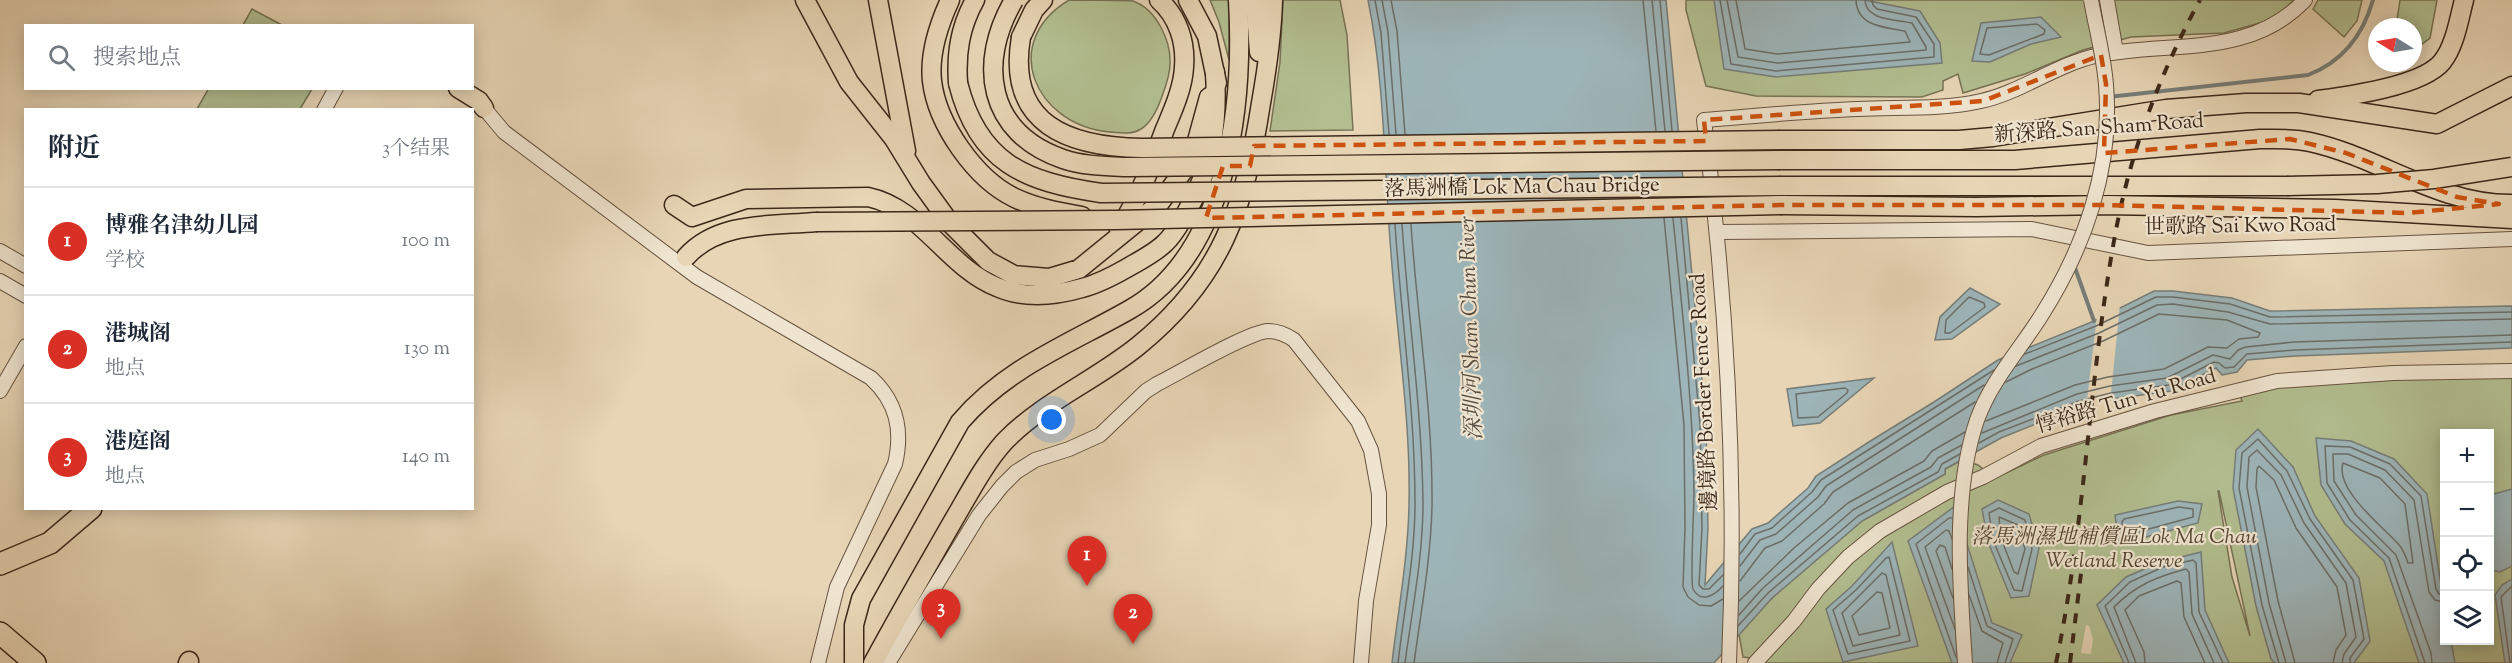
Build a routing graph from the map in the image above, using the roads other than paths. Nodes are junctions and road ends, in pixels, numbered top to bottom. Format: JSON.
{"nodes":[{"id":1,"x":804,"y":0,"type":"edge"},
{"id":2,"x":878,"y":0,"type":"edge"},
{"id":3,"x":950,"y":0,"type":"edge"},
{"id":4,"x":975,"y":0,"type":"edge"},
{"id":5,"x":1014,"y":0,"type":"edge"},
{"id":6,"x":1033,"y":0,"type":"edge"},
{"id":7,"x":1043,"y":0,"type":"edge"},
{"id":8,"x":1159,"y":0,"type":"edge"},
{"id":9,"x":1188,"y":0,"type":"edge"},
{"id":10,"x":1238,"y":0,"type":"edge"},
{"id":11,"x":1255,"y":0,"type":"edge"},
{"id":12,"x":1273,"y":0,"type":"edge"},
{"id":13,"x":2091,"y":0,"type":"edge"},
{"id":14,"x":2107,"y":0,"type":"edge"},
{"id":15,"x":2305,"y":0,"type":"edge"},
{"id":16,"x":2464,"y":0,"type":"edge"},
{"id":17,"x":1021,"y":38,"type":"junction"},
{"id":18,"x":2116,"y":52,"type":"junction"},
{"id":19,"x":1215,"y":72,"type":"junction"},
{"id":20,"x":2512,"y":86,"type":"edge"},
{"id":21,"x":335,"y":90,"type":"edge"},
{"id":22,"x":461,"y":90,"type":"edge"},
{"id":23,"x":2299,"y":103,"type":"junction"},
{"id":24,"x":325,"y":108,"type":"edge"},
{"id":25,"x":484,"y":108,"type":"joint"},
{"id":26,"x":1260,"y":137,"type":"junction"},
{"id":27,"x":1780,"y":160,"type":"joint"},
{"id":28,"x":910,"y":167,"type":"junction"},
{"id":29,"x":2512,"y":167,"type":"edge"},
{"id":30,"x":1223,"y":168,"type":"junction"},
{"id":31,"x":2505,"y":204,"type":"edge"},
{"id":32,"x":674,"y":205,"type":"dead end"},
{"id":33,"x":1782,"y":205,"type":"joint"},
{"id":34,"x":2408,"y":213,"type":"junction"},
{"id":35,"x":2512,"y":219,"type":"edge"},
{"id":36,"x":1116,"y":220,"type":"junction"},
{"id":37,"x":1718,"y":232,"type":"junction"},
{"id":38,"x":2512,"y":239,"type":"edge"},
{"id":39,"x":0,"y":251,"type":"edge"},
{"id":40,"x":686,"y":257,"type":"dead end"},
{"id":41,"x":1093,"y":259,"type":"junction"},
{"id":42,"x":24,"y":265,"type":"edge"},
{"id":43,"x":0,"y":281,"type":"edge"},
{"id":44,"x":24,"y":295,"type":"edge"},
{"id":45,"x":24,"y":349,"type":"edge"},
{"id":46,"x":2512,"y":371,"type":"edge"},
{"id":47,"x":0,"y":391,"type":"edge"},
{"id":48,"x":89,"y":510,"type":"edge"},
{"id":49,"x":0,"y":564,"type":"edge"},
{"id":50,"x":0,"y":633,"type":"edge"},
{"id":51,"x":1730,"y":661,"type":"edge"},
{"id":52,"x":35,"y":663,"type":"edge"},
{"id":53,"x":818,"y":663,"type":"edge"},
{"id":54,"x":854,"y":663,"type":"edge"},
{"id":55,"x":873,"y":663,"type":"edge"},
{"id":56,"x":888,"y":663,"type":"edge"},
{"id":57,"x":1361,"y":663,"type":"edge"},
{"id":58,"x":1755,"y":663,"type":"edge"},
{"id":59,"x":1965,"y":663,"type":"edge"}],
"edges":[{"from":1,"to":28,"type":"main road"},
{"from":2,"to":28,"type":"main road"},
{"from":3,"to":36,"type":"main road","bridge":true},
{"from":4,"to":29,"type":"main road","name":"落馬洲橋 Lok Ma Chau Bridge","bridge":true},
{"from":5,"to":27,"type":"main road","name":"落馬洲橋 Lok Ma Chau Bridge","bridge":true},
{"from":6,"to":17,"type":"main road"},
{"from":7,"to":17,"type":"main road"},
{"from":8,"to":41,"type":"main road"},
{"from":9,"to":19,"type":"main road"},
{"from":10,"to":30,"type":"main road"},
{"from":11,"to":26,"type":"main road"},
{"from":12,"to":26,"type":"main road"},
{"from":13,"to":59,"type":"street","bridge":true},
{"from":14,"to":18,"type":"street"},
{"from":15,"to":18,"type":"street"},
{"from":16,"to":23,"type":"main road","name":"新深路 San Sham Road"},
{"from":17,"to":26,"type":"main road","bridge":true},
{"from":18,"to":37,"type":"street","name":"邊境路 Border Fence Road"},
{"from":19,"to":30,"type":"main road"},
{"from":19,"to":32,"type":"main road"},
{"from":19,"to":41,"type":"main road"},
{"from":20,"to":23,"type":"main road","name":"新深路 San Sham Road"},
{"from":21,"to":24,"type":"street"},
{"from":22,"to":25,"type":"main road"},
{"from":23,"to":26,"type":"main road","name":"新深路 San Sham Road","bridge":true},
{"from":25,"to":53,"type":"street"},
{"from":26,"to":55,"type":"main road"},
{"from":27,"to":31,"type":"main road","name":"新深路 San Sham Road"},
{"from":28,"to":41,"type":"main road"},
{"from":30,"to":54,"type":"main road"},
{"from":31,"to":34,"type":"main road","name":"新深路 San Sham Road"},
{"from":33,"to":34,"type":"main road","name":"新深路 San Sham Road"},
{"from":33,"to":36,"type":"main road","name":"落馬洲橋 Lok Ma Chau Bridge","bridge":true},
{"from":34,"to":35,"type":"main road","name":"新深路 San Sham Road"},
{"from":36,"to":40,"type":"main road","bridge":true},
{"from":37,"to":38,"type":"street","name":"世歌路 Sai Kwo Road"},
{"from":37,"to":51,"type":"street","name":"邊境路 Border Fence Road"},
{"from":39,"to":42,"type":"street"},
{"from":43,"to":44,"type":"street"},
{"from":45,"to":47,"type":"street"},
{"from":46,"to":58,"type":"street","name":"惇裕路 Tun Yu Road"},
{"from":48,"to":49,"type":"highway"},
{"from":50,"to":52,"type":"highway"},
{"from":56,"to":57,"type":"street"}]}
